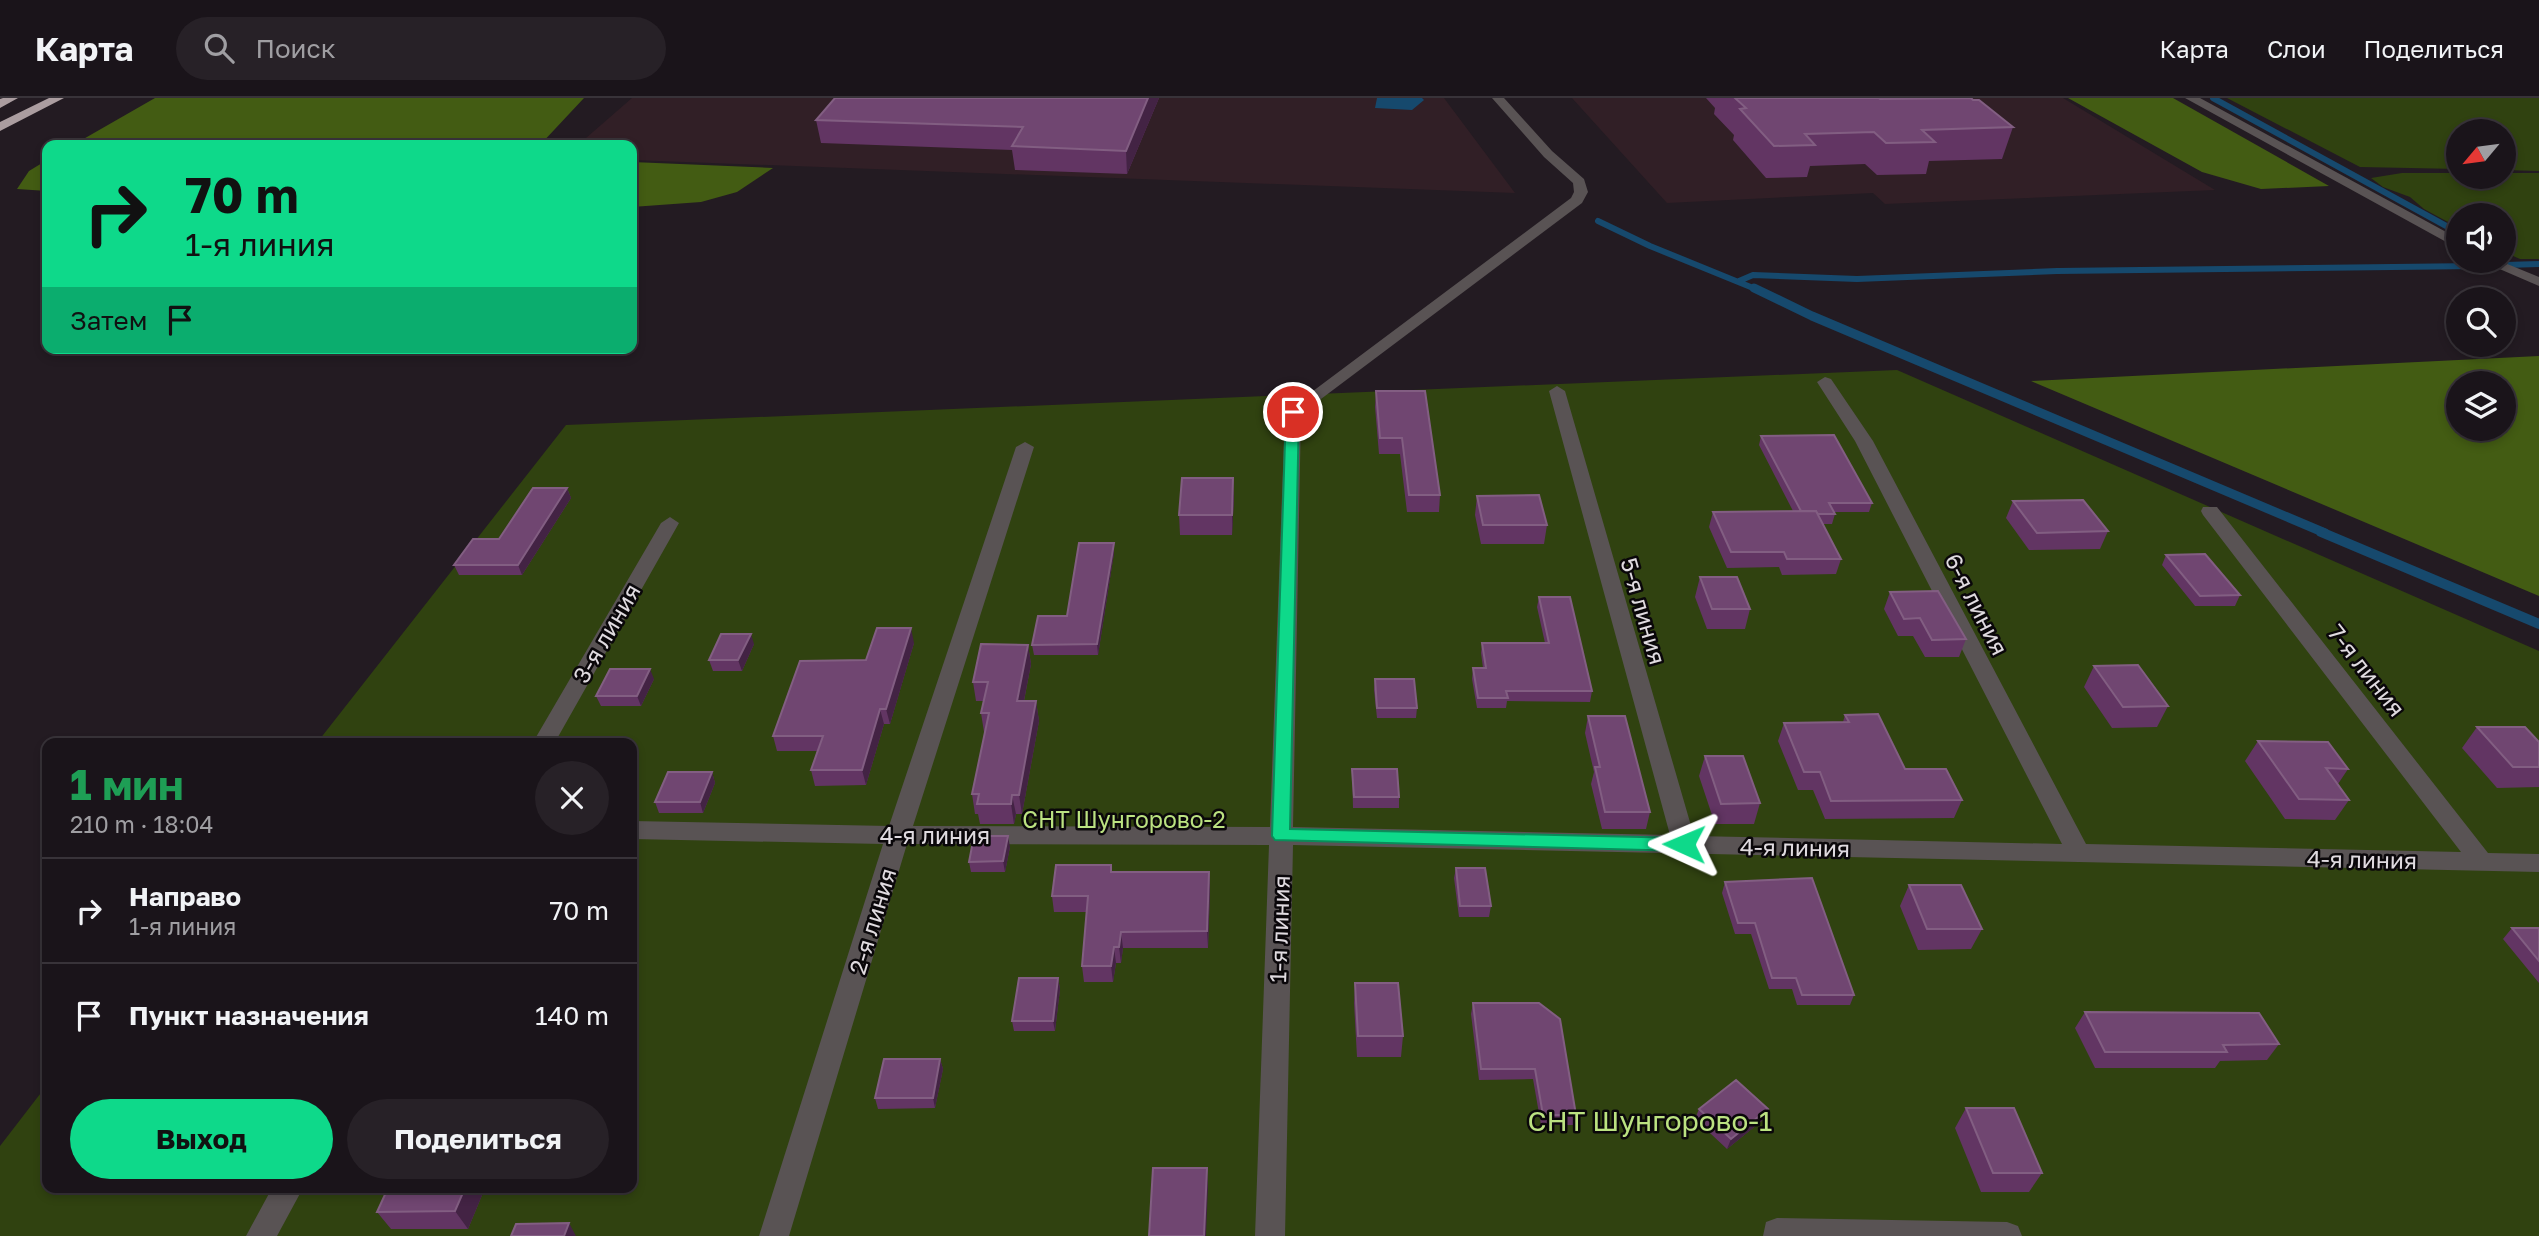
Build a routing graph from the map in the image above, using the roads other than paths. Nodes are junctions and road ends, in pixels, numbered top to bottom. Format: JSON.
{"nodes":[{"id":1,"x":12,"y":98,"type":"edge"},
{"id":2,"x":58,"y":98,"type":"edge"},
{"id":3,"x":1498,"y":98,"type":"edge"},
{"id":4,"x":2191,"y":98,"type":"edge"},
{"id":5,"x":0,"y":104,"type":"edge"},
{"id":6,"x":0,"y":127,"type":"edge"},
{"id":7,"x":2446,"y":238,"type":"edge"},
{"id":8,"x":2516,"y":273,"type":"edge"},
{"id":9,"x":2536,"y":281,"type":"edge"},
{"id":10,"x":1825,"y":382,"type":"dead end"},
{"id":11,"x":1557,"y":391,"type":"dead end"},
{"id":12,"x":1025,"y":447,"type":"dead end"},
{"id":13,"x":2210,"y":511,"type":"dead end"},
{"id":14,"x":670,"y":523,"type":"dead end"},
{"id":15,"x":546,"y":738,"type":"edge"},
{"id":16,"x":637,"y":830,"type":"edge"},
{"id":17,"x":898,"y":835,"type":"junction"},
{"id":18,"x":1281,"y":836,"type":"junction"},
{"id":19,"x":1684,"y":844,"type":"junction"},
{"id":20,"x":2079,"y":853,"type":"junction"},
{"id":21,"x":2482,"y":862,"type":"junction"},
{"id":22,"x":2539,"y":863,"type":"edge"},
{"id":23,"x":285,"y":1193,"type":"edge"},
{"id":24,"x":1777,"y":1234,"type":"edge"},
{"id":25,"x":261,"y":1236,"type":"edge"},
{"id":26,"x":774,"y":1236,"type":"edge"},
{"id":27,"x":1270,"y":1236,"type":"edge"},
{"id":28,"x":2007,"y":1236,"type":"edge"}],
"edges":[{"from":1,"to":5,"type":"highway"},
{"from":2,"to":6,"type":"highway"},
{"from":3,"to":18,"type":"street","name":"1-я линия"},
{"from":4,"to":7,"type":"street"},
{"from":8,"to":9,"type":"street"},
{"from":10,"to":20,"type":"street","name":"6-я линия"},
{"from":11,"to":19,"type":"street","name":"5-я линия"},
{"from":12,"to":17,"type":"street","name":"2-я линия"},
{"from":13,"to":21,"type":"street","name":"7-я линия"},
{"from":14,"to":15,"type":"street","name":"3-я линия"},
{"from":16,"to":17,"type":"street","name":"4-я линия"},
{"from":17,"to":18,"type":"street","name":"4-я линия"},
{"from":17,"to":26,"type":"street","name":"2-я линия"},
{"from":18,"to":19,"type":"street","name":"4-я линия"},
{"from":18,"to":27,"type":"street","name":"1-я линия"},
{"from":19,"to":20,"type":"street","name":"4-я линия"},
{"from":20,"to":21,"type":"street","name":"4-я линия"},
{"from":21,"to":22,"type":"street","name":"4-я линия"},
{"from":23,"to":25,"type":"street"},
{"from":24,"to":28,"type":"street"}]}
